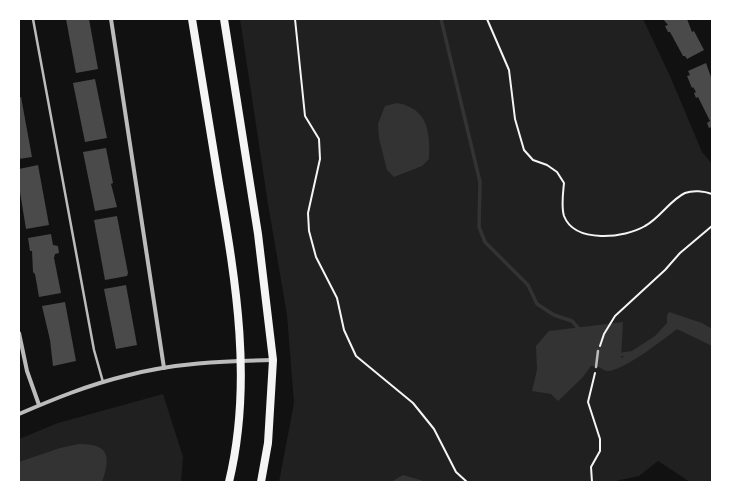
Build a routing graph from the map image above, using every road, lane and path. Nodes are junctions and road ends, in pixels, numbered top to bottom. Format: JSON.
{"nodes":[{"id":1,"x":34,"y":19,"type":"edge"},
{"id":2,"x":111,"y":19,"type":"edge"},
{"id":3,"x":192,"y":19,"type":"edge"},
{"id":4,"x":224,"y":19,"type":"edge"},
{"id":5,"x":295,"y":19,"type":"edge"},
{"id":6,"x":487,"y":19,"type":"edge"},
{"id":7,"x":712,"y":194,"type":"edge"},
{"id":8,"x":712,"y":226,"type":"edge"},
{"id":9,"x":19,"y":333,"type":"edge"},
{"id":10,"x":598,"y":351,"type":"joint"},
{"id":11,"x":273,"y":360,"type":"junction"},
{"id":12,"x":241,"y":361,"type":"junction"},
{"id":13,"x":596,"y":367,"type":"joint"},
{"id":14,"x":164,"y":368,"type":"junction"},
{"id":15,"x":103,"y":382,"type":"junction"},
{"id":16,"x":39,"y":405,"type":"junction"},
{"id":17,"x":19,"y":414,"type":"edge"},
{"id":18,"x":229,"y":482,"type":"edge"},
{"id":19,"x":261,"y":482,"type":"edge"},
{"id":20,"x":467,"y":482,"type":"edge"},
{"id":21,"x":592,"y":482,"type":"edge"}],
"edges":[{"from":1,"to":15,"type":"lane"},
{"from":2,"to":14,"type":"street"},
{"from":3,"to":12,"type":"main road"},
{"from":4,"to":11,"type":"main road"},
{"from":5,"to":20,"type":"path"},
{"from":6,"to":7,"type":"path"},
{"from":8,"to":10,"type":"path"},
{"from":9,"to":16,"type":"street"},
{"from":10,"to":13,"type":"lane"},
{"from":11,"to":12,"type":"street"},
{"from":11,"to":19,"type":"main road"},
{"from":12,"to":14,"type":"street"},
{"from":12,"to":18,"type":"main road"},
{"from":13,"to":21,"type":"path"},
{"from":14,"to":15,"type":"street"},
{"from":15,"to":16,"type":"street"},
{"from":16,"to":17,"type":"street"}]}
